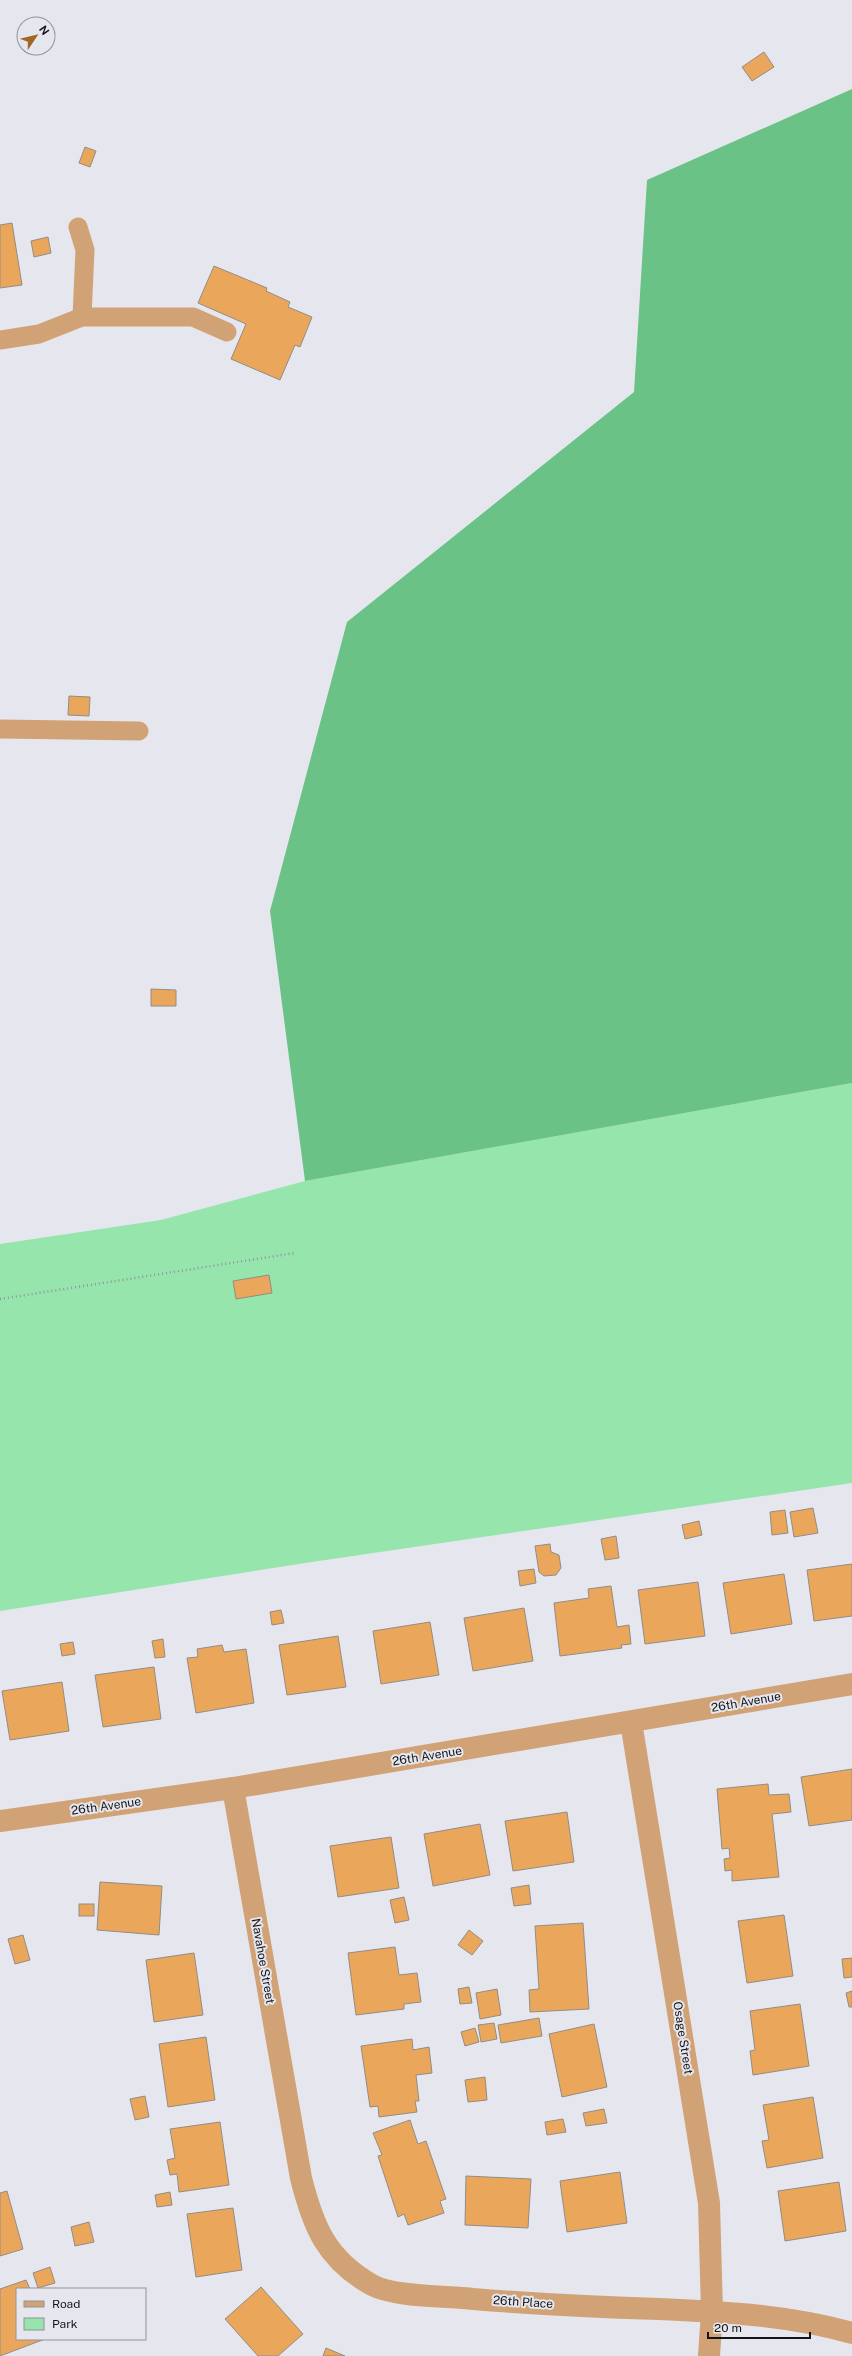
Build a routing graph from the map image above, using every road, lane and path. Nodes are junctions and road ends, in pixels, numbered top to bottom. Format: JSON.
{"nodes":[{"id":1,"x":78,"y":227,"type":"dead end"},
{"id":2,"x":82,"y":317,"type":"junction"},
{"id":3,"x":227,"y":332,"type":"dead end"},
{"id":4,"x":0,"y":340,"type":"edge"},
{"id":5,"x":0,"y":729,"type":"edge"},
{"id":6,"x":139,"y":731,"type":"dead end"},
{"id":7,"x":295,"y":1253,"type":"dead end"},
{"id":8,"x":0,"y":1299,"type":"edge"},
{"id":9,"x":852,"y":1684,"type":"edge"},
{"id":10,"x":631,"y":1722,"type":"junction"},
{"id":11,"x":233,"y":1788,"type":"junction"},
{"id":12,"x":0,"y":1821,"type":"edge"},
{"id":13,"x":292,"y":2134,"type":"joint"},
{"id":14,"x":712,"y":2312,"type":"junction"},
{"id":15,"x":852,"y":2333,"type":"edge"},
{"id":16,"x":709,"y":2356,"type":"edge"}],
"edges":[{"from":1,"to":2,"type":"lane"},
{"from":2,"to":3,"type":"lane"},
{"from":2,"to":4,"type":"lane"},
{"from":5,"to":6,"type":"lane"},
{"from":7,"to":8,"type":"path"},
{"from":9,"to":10,"type":"street","name":"26th Avenue"},
{"from":10,"to":11,"type":"street","name":"26th Avenue"},
{"from":10,"to":14,"type":"street","name":"Osage Street"},
{"from":11,"to":12,"type":"street","name":"26th Avenue"},
{"from":11,"to":13,"type":"street","name":"Navahoe Street"},
{"from":13,"to":14,"type":"street","name":"26th Place"},
{"from":14,"to":15,"type":"street","name":"26th Place"},
{"from":14,"to":16,"type":"street","name":"Osage Street"}]}
